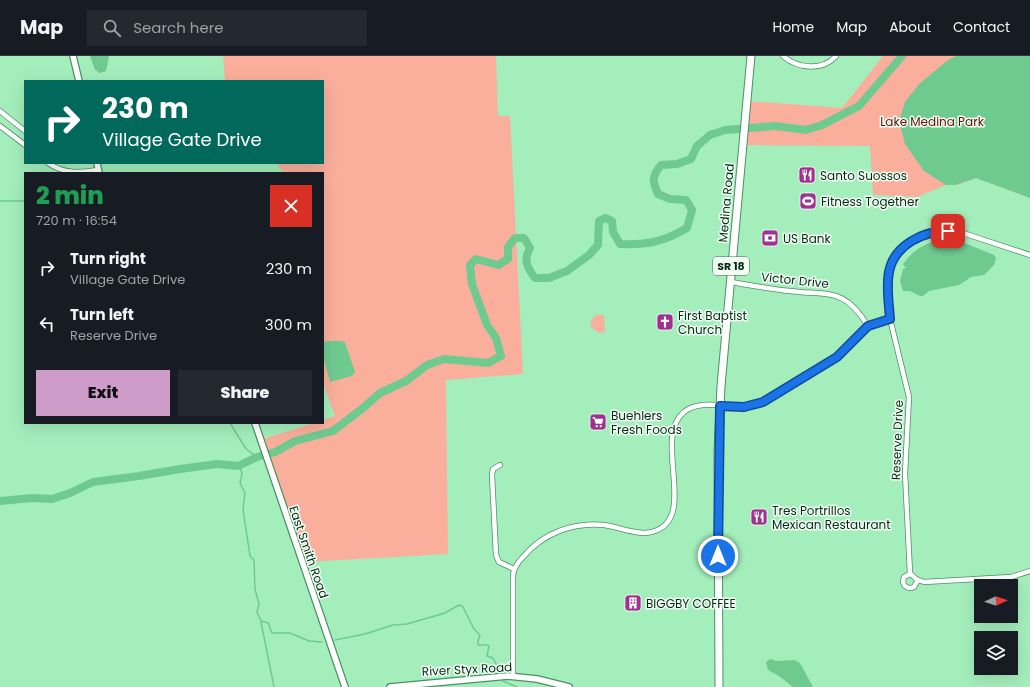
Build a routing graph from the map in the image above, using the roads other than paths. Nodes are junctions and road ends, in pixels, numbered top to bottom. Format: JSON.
{"nodes":[{"id":1,"x":73,"y":56,"type":"edge"},
{"id":2,"x":751,"y":56,"type":"edge"},
{"id":3,"x":783,"y":56,"type":"edge"},
{"id":4,"x":836,"y":56,"type":"edge"},
{"id":5,"x":79,"y":80,"type":"edge"},
{"id":6,"x":0,"y":111,"type":"edge"},
{"id":7,"x":0,"y":126,"type":"edge"},
{"id":8,"x":24,"y":130,"type":"edge"},
{"id":9,"x":24,"y":144,"type":"edge"},
{"id":10,"x":50,"y":164,"type":"edge"},
{"id":11,"x":72,"y":172,"type":"edge"},
{"id":12,"x":72,"y":172,"type":"edge"},
{"id":13,"x":99,"y":172,"type":"edge"},
{"id":14,"x":1030,"y":255,"type":"edge"},
{"id":15,"x":730,"y":282,"type":"junction"},
{"id":16,"x":890,"y":319,"type":"junction"},
{"id":17,"x":868,"y":326,"type":"junction"},
{"id":18,"x":720,"y":406,"type":"junction"},
{"id":19,"x":254,"y":424,"type":"edge"},
{"id":20,"x":500,"y":465,"type":"dead end"},
{"id":21,"x":514,"y":569,"type":"junction"},
{"id":22,"x":1030,"y":571,"type":"edge"},
{"id":23,"x":910,"y":574,"type":"junction"},
{"id":24,"x":917,"y":580,"type":"junction"},
{"id":25,"x":513,"y":677,"type":"junction"},
{"id":26,"x":345,"y":687,"type":"edge"},
{"id":27,"x":390,"y":687,"type":"edge"},
{"id":28,"x":569,"y":687,"type":"edge"},
{"id":29,"x":719,"y":687,"type":"edge"}],
"edges":[{"from":1,"to":5,"type":"street"},
{"from":2,"to":15,"type":"highway","name":"Medina Road","number":"SR 18"},
{"from":3,"to":4,"type":"street"},
{"from":6,"to":8,"type":"street"},
{"from":7,"to":9,"type":"street"},
{"from":10,"to":11,"type":"street"},
{"from":12,"to":13,"type":"street"},
{"from":14,"to":16,"type":"street","name":"Reserve Drive"},
{"from":15,"to":17,"type":"street","name":"Victor Drive"},
{"from":15,"to":18,"type":"highway","name":"Medina Road","number":"SR 18"},
{"from":16,"to":17,"type":"street"},
{"from":16,"to":23,"type":"street","name":"Reserve Drive"},
{"from":17,"to":18,"type":"street"},
{"from":18,"to":21,"type":"street"},
{"from":18,"to":29,"type":"highway","name":"Medina Road","number":"SR 18"},
{"from":19,"to":26,"type":"street","name":"East Smith Road"},
{"from":20,"to":21,"type":"street"},
{"from":21,"to":25,"type":"street"},
{"from":22,"to":24,"type":"street"},
{"from":23,"to":24,"type":"street"},
{"from":23,"to":24,"type":"street"},
{"from":25,"to":27,"type":"street","name":"River Styx Road"},
{"from":25,"to":28,"type":"street","name":"River Styx Road"}]}
